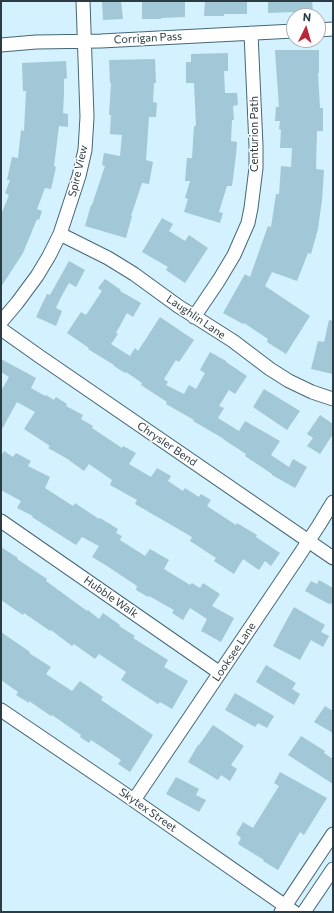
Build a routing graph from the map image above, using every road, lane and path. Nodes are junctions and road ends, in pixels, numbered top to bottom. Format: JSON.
{"nodes":[{"id":1,"x":83,"y":1,"type":"edge"},
{"id":2,"x":286,"y":31,"type":"edge"},
{"id":3,"x":251,"y":33,"type":"junction"},
{"id":4,"x":85,"y":41,"type":"junction"},
{"id":5,"x":1,"y":45,"type":"edge"},
{"id":6,"x":60,"y":234,"type":"junction"},
{"id":7,"x":194,"y":317,"type":"junction"},
{"id":8,"x":1,"y":322,"type":"edge"},
{"id":9,"x":1,"y":329,"type":"edge"},
{"id":10,"x":333,"y":399,"type":"edge"},
{"id":11,"x":333,"y":502,"type":"edge"},
{"id":12,"x":1,"y":521,"type":"edge"},
{"id":13,"x":309,"y":542,"type":"junction"},
{"id":14,"x":333,"y":558,"type":"edge"},
{"id":15,"x":220,"y":672,"type":"junction"},
{"id":16,"x":1,"y":710,"type":"edge"},
{"id":17,"x":134,"y":800,"type":"junction"},
{"id":18,"x":333,"y":834,"type":"edge"},
{"id":19,"x":333,"y":869,"type":"edge"},
{"id":20,"x":287,"y":910,"type":"edge"},
{"id":21,"x":304,"y":912,"type":"edge"}],
"edges":[{"from":1,"to":4,"type":"street","name":"Spire View"},
{"from":2,"to":3,"type":"street","name":"Corrigan Pass"},
{"from":3,"to":4,"type":"street","name":"Corrigan Pass"},
{"from":3,"to":7,"type":"street","name":"Centurion Path"},
{"from":4,"to":5,"type":"street","name":"Corrigan Pass"},
{"from":4,"to":6,"type":"street","name":"Spire View"},
{"from":6,"to":7,"type":"street","name":"Laughlin Lane"},
{"from":6,"to":8,"type":"street","name":"Spire View"},
{"from":7,"to":10,"type":"street","name":"Laughlin Lane"},
{"from":9,"to":13,"type":"street","name":"Chrysler Bend"},
{"from":11,"to":13,"type":"street","name":"Looksee Lane"},
{"from":12,"to":15,"type":"street","name":"Hubble Walk"},
{"from":13,"to":14,"type":"street","name":"Chrysler Bend"},
{"from":13,"to":15,"type":"street","name":"Looksee Lane"},
{"from":15,"to":17,"type":"street","name":"Looksee Lane"},
{"from":16,"to":17,"type":"street","name":"Skytex Street"},
{"from":17,"to":20,"type":"street","name":"Skytex Street"},
{"from":18,"to":20,"type":"street"},
{"from":19,"to":21,"type":"street"}]}
